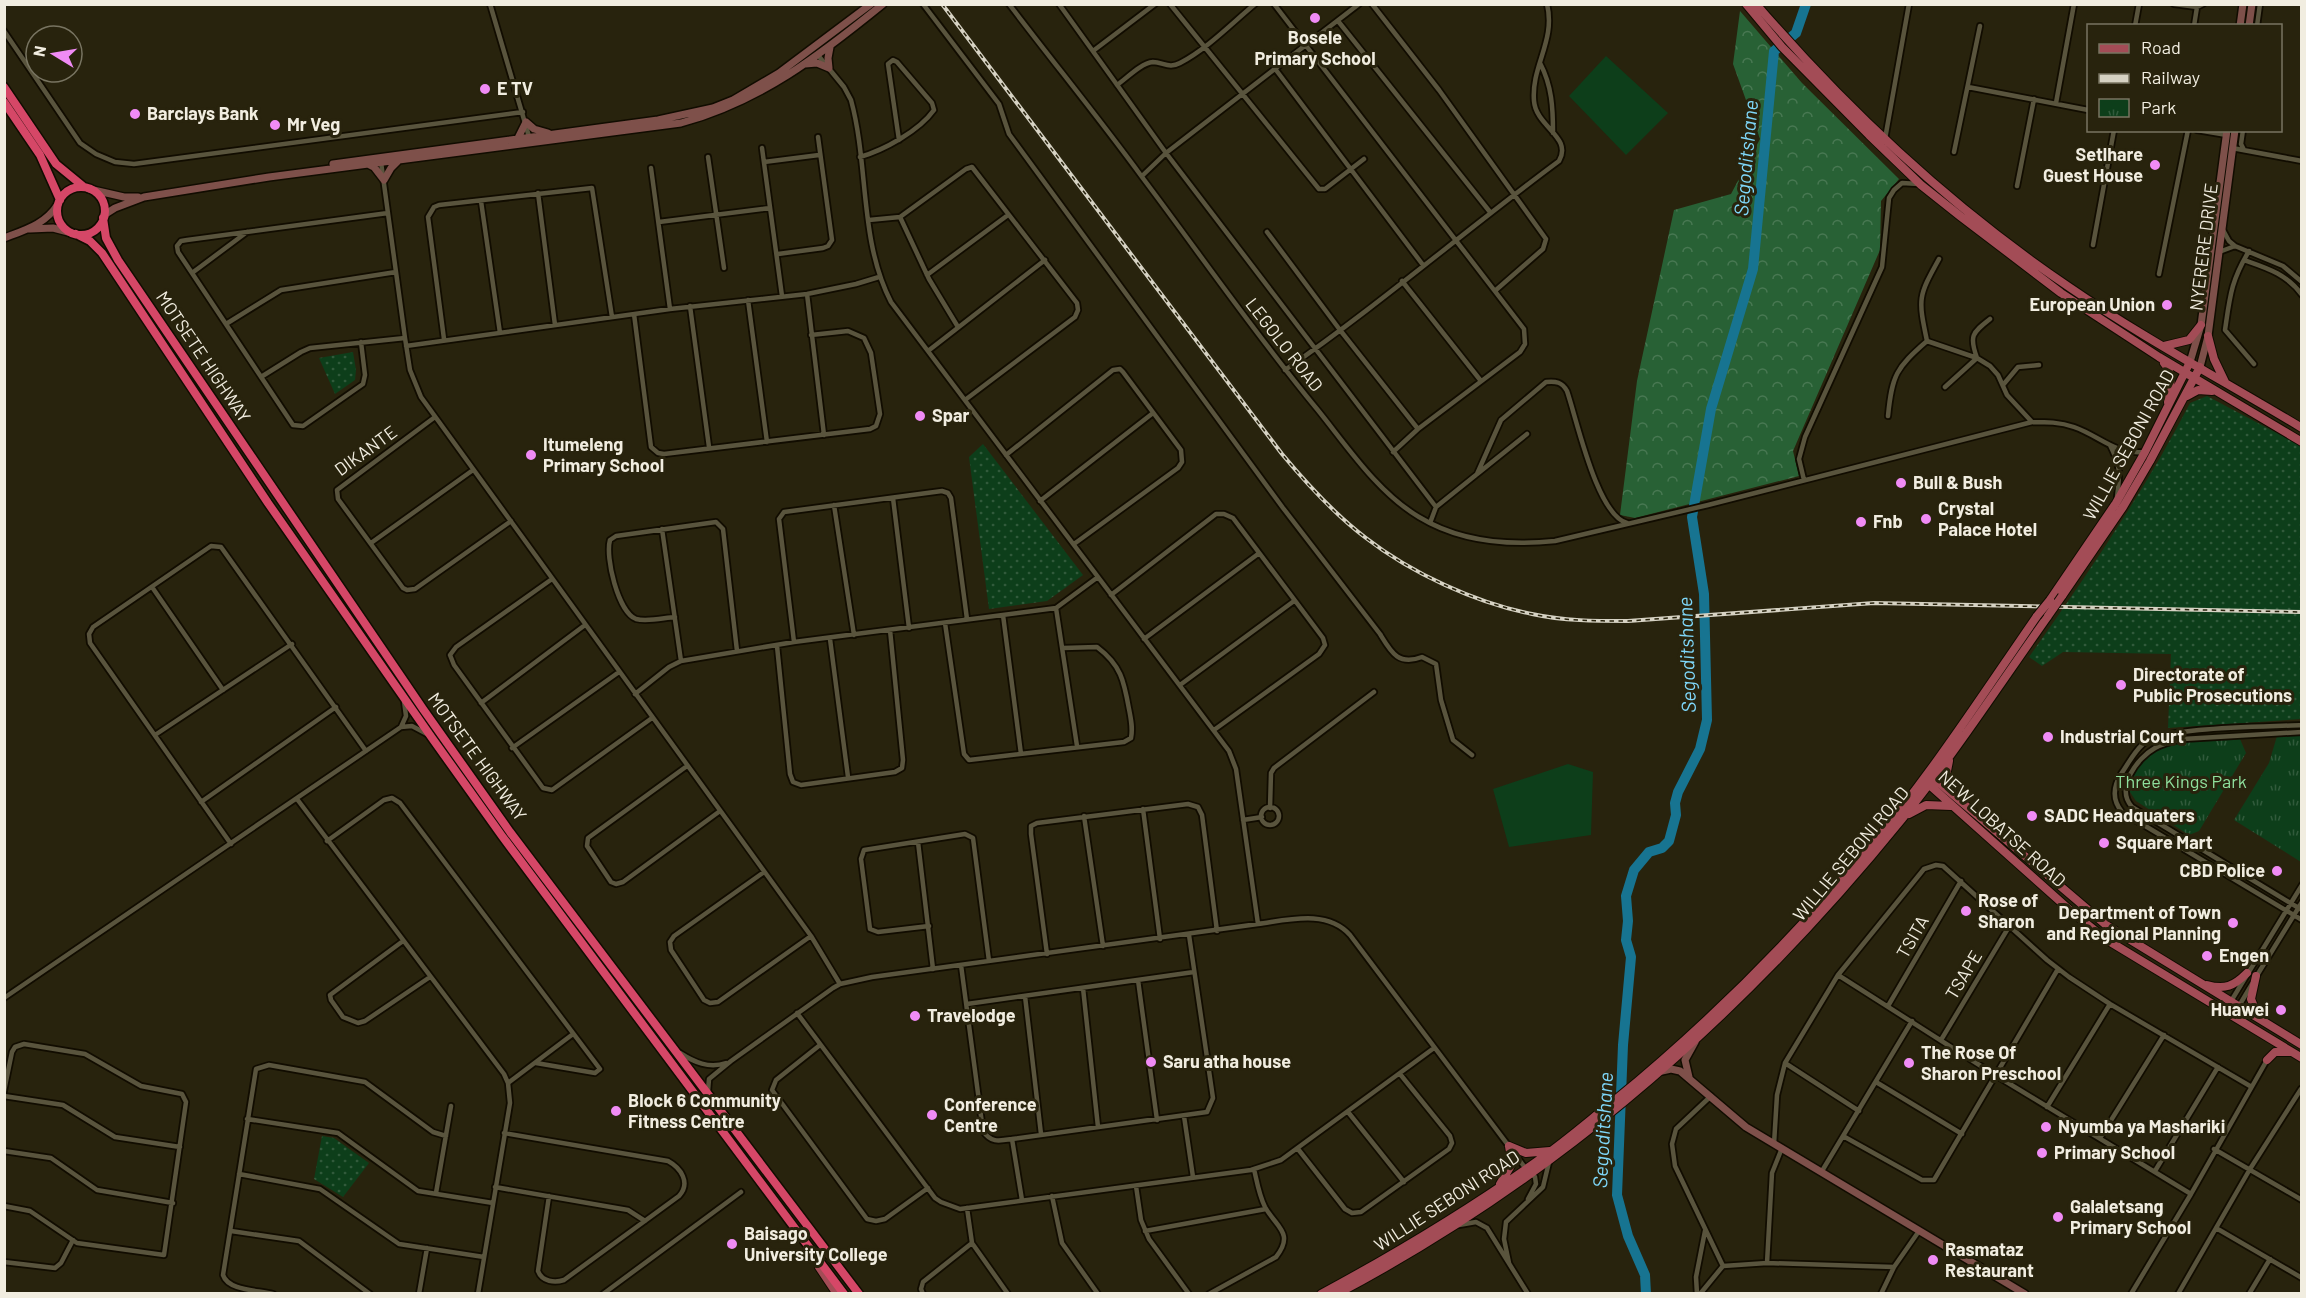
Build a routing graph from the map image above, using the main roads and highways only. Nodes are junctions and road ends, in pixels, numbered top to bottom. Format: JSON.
{"nodes":[{"id":1,"x":871,"y":4,"type":"edge"},
{"id":2,"x":883,"y":4,"type":"edge"},
{"id":3,"x":2243,"y":4,"type":"edge"},
{"id":4,"x":2252,"y":4,"type":"edge"},
{"id":5,"x":1753,"y":6,"type":"edge"},
{"id":6,"x":2240,"y":24,"type":"edge"},
{"id":7,"x":2248,"y":24,"type":"edge"},
{"id":8,"x":832,"y":45,"type":"junction"},
{"id":9,"x":1786,"y":45,"type":"junction"},
{"id":10,"x":816,"y":52,"type":"junction"},
{"id":11,"x":803,"y":65,"type":"junction"},
{"id":12,"x":4,"y":87,"type":"edge"},
{"id":13,"x":4,"y":102,"type":"edge"},
{"id":14,"x":680,"y":120,"type":"junction"},
{"id":15,"x":2235,"y":132,"type":"edge"},
{"id":16,"x":2227,"y":133,"type":"edge"},
{"id":17,"x":553,"y":134,"type":"junction"},
{"id":18,"x":517,"y":140,"type":"junction"},
{"id":19,"x":530,"y":141,"type":"junction"},
{"id":20,"x":401,"y":159,"type":"junction"},
{"id":21,"x":380,"y":160,"type":"junction"},
{"id":22,"x":368,"y":164,"type":"junction"},
{"id":23,"x":268,"y":177,"type":"junction"},
{"id":24,"x":87,"y":188,"type":"junction"},
{"id":25,"x":144,"y":197,"type":"junction"},
{"id":26,"x":59,"y":202,"type":"junction"},
{"id":27,"x":103,"y":217,"type":"junction"},
{"id":28,"x":27,"y":229,"type":"junction"},
{"id":29,"x":74,"y":234,"type":"junction"},
{"id":30,"x":4,"y":238,"type":"edge"},
{"id":31,"x":2201,"y":325,"type":"junction"},
{"id":32,"x":2208,"y":336,"type":"junction"},
{"id":33,"x":2163,"y":346,"type":"junction"},
{"id":34,"x":2159,"y":357,"type":"junction"},
{"id":35,"x":2190,"y":362,"type":"junction"},
{"id":36,"x":2199,"y":367,"type":"junction"},
{"id":37,"x":2186,"y":374,"type":"junction"},
{"id":38,"x":2194,"y":378,"type":"junction"},
{"id":39,"x":2225,"y":382,"type":"junction"},
{"id":40,"x":2217,"y":391,"type":"junction"},
{"id":41,"x":2168,"y":407,"type":"junction"},
{"id":42,"x":2177,"y":411,"type":"junction"},
{"id":43,"x":2301,"y":428,"type":"edge"},
{"id":44,"x":2301,"y":442,"type":"edge"},
{"id":45,"x":1951,"y":754,"type":"junction"},
{"id":46,"x":1928,"y":778,"type":"junction"},
{"id":47,"x":1957,"y":796,"type":"junction"},
{"id":48,"x":1953,"y":806,"type":"junction"},
{"id":49,"x":1902,"y":819,"type":"junction"},
{"id":50,"x":2247,"y":973,"type":"road end"},
{"id":51,"x":2256,"y":976,"type":"road end"},
{"id":52,"x":2199,"y":984,"type":"junction"},
{"id":53,"x":2259,"y":1019,"type":"junction"},
{"id":54,"x":2263,"y":1037,"type":"junction"},
{"id":55,"x":1695,"y":1042,"type":"junction"},
{"id":56,"x":2301,"y":1045,"type":"edge"},
{"id":57,"x":2292,"y":1053,"type":"junction"},
{"id":58,"x":2301,"y":1058,"type":"edge"},
{"id":59,"x":1662,"y":1071,"type":"junction"},
{"id":60,"x":1689,"y":1077,"type":"junction"},
{"id":61,"x":1644,"y":1082,"type":"junction"},
{"id":62,"x":1587,"y":1128,"type":"junction"},
{"id":63,"x":1551,"y":1151,"type":"junction"},
{"id":64,"x":1529,"y":1171,"type":"junction"},
{"id":65,"x":1496,"y":1190,"type":"junction"},
{"id":66,"x":788,"y":1220,"type":"junction"},
{"id":67,"x":837,"y":1293,"type":"edge"},
{"id":68,"x":844,"y":1293,"type":"edge"},
{"id":69,"x":861,"y":1293,"type":"edge"},
{"id":70,"x":1321,"y":1293,"type":"edge"},
{"id":71,"x":1337,"y":1293,"type":"edge"},
{"id":72,"x":2025,"y":1293,"type":"edge"}],
"edges":[{"from":1,"to":10,"type":"main road"},
{"from":2,"to":8,"type":"main road"},
{"from":3,"to":6,"type":"main road"},
{"from":4,"to":7,"type":"main road"},
{"from":5,"to":9,"type":"main road"},
{"from":8,"to":10,"type":"main road"},
{"from":8,"to":11,"type":"main road"},
{"from":9,"to":33,"type":"main road"},
{"from":9,"to":34,"type":"main road"},
{"from":10,"to":11,"type":"main road"},
{"from":10,"to":14,"type":"main road"},
{"from":11,"to":14,"type":"main road"},
{"from":12,"to":24,"type":"highway"},
{"from":13,"to":26,"type":"highway"},
{"from":14,"to":17,"type":"main road"},
{"from":14,"to":19,"type":"main road"},
{"from":15,"to":32,"type":"main road","name":"NYERERE DRIVE"},
{"from":16,"to":31,"type":"main road","name":"NYERERE DRIVE"},
{"from":17,"to":18,"type":"main road"},
{"from":17,"to":19,"type":"main road"},
{"from":18,"to":19,"type":"main road"},
{"from":18,"to":21,"type":"main road"},
{"from":19,"to":20,"type":"main road"},
{"from":20,"to":21,"type":"main road"},
{"from":20,"to":22,"type":"main road"},
{"from":21,"to":22,"type":"main road"},
{"from":21,"to":23,"type":"main road"},
{"from":22,"to":23,"type":"main road"},
{"from":23,"to":25,"type":"main road"},
{"from":24,"to":25,"type":"main road"},
{"from":24,"to":26,"type":"highway"},
{"from":24,"to":27,"type":"highway"},
{"from":25,"to":27,"type":"main road"},
{"from":26,"to":28,"type":"main road"},
{"from":26,"to":29,"type":"highway"},
{"from":27,"to":29,"type":"highway"},
{"from":27,"to":69,"type":"highway","name":"MOTSETE HIGHWAY"},
{"from":28,"to":29,"type":"main road"},
{"from":28,"to":30,"type":"main road"},
{"from":29,"to":66,"type":"highway","name":"MOTSETE HIGHWAY"},
{"from":31,"to":33,"type":"main road"},
{"from":31,"to":35,"type":"main road","name":"NYERERE DRIVE"},
{"from":32,"to":36,"type":"main road","name":"NYERERE DRIVE"},
{"from":32,"to":39,"type":"main road"},
{"from":33,"to":35,"type":"main road"},
{"from":34,"to":37,"type":"main road"},
{"from":34,"to":41,"type":"main road"},
{"from":35,"to":36,"type":"main road"},
{"from":35,"to":37,"type":"main road","name":"WILLIE SEBONI ROAD"},
{"from":36,"to":38,"type":"main road","name":"WILLIE SEBONI ROAD"},
{"from":36,"to":39,"type":"main road"},
{"from":37,"to":38,"type":"main road"},
{"from":37,"to":41,"type":"main road","name":"WILLIE SEBONI ROAD"},
{"from":38,"to":40,"type":"main road"},
{"from":38,"to":42,"type":"main road","name":"WILLIE SEBONI ROAD"},
{"from":39,"to":43,"type":"main road"},
{"from":40,"to":42,"type":"main road"},
{"from":40,"to":44,"type":"main road"},
{"from":41,"to":46,"type":"main road","name":"WILLIE SEBONI ROAD","bridge":true},
{"from":42,"to":45,"type":"main road","name":"WILLIE SEBONI ROAD","bridge":true},
{"from":45,"to":46,"type":"main road","name":"WILLIE SEBONI ROAD"},
{"from":45,"to":47,"type":"main road"},
{"from":46,"to":47,"type":"main road","name":"NEW LOBATSE ROAD"},
{"from":46,"to":48,"type":"main road","name":"NEW LOBATSE ROAD"},
{"from":46,"to":49,"type":"main road","name":"WILLIE SEBONI ROAD"},
{"from":46,"to":61,"type":"main road","name":"WILLIE SEBONI ROAD"},
{"from":47,"to":52,"type":"main road","name":"NEW LOBATSE ROAD"},
{"from":48,"to":49,"type":"main road"},
{"from":48,"to":54,"type":"main road","name":"NEW LOBATSE ROAD"},
{"from":49,"to":55,"type":"main road","name":"WILLIE SEBONI ROAD"},
{"from":50,"to":52,"type":"main road"},
{"from":51,"to":53,"type":"main road"},
{"from":52,"to":53,"type":"main road","name":"NEW LOBATSE ROAD"},
{"from":53,"to":56,"type":"main road","name":"NEW LOBATSE ROAD"},
{"from":54,"to":57,"type":"main road","name":"NEW LOBATSE ROAD"},
{"from":54,"to":57,"type":"main road"},
{"from":55,"to":59,"type":"main road","name":"WILLIE SEBONI ROAD"},
{"from":55,"to":60,"type":"main road"},
{"from":57,"to":58,"type":"main road","name":"NEW LOBATSE ROAD"},
{"from":59,"to":60,"type":"main road"},
{"from":59,"to":61,"type":"main road","name":"WILLIE SEBONI ROAD"},
{"from":60,"to":72,"type":"main road"},
{"from":61,"to":62,"type":"main road"},
{"from":62,"to":63,"type":"main road","name":"WILLIE SEBONI ROAD"},
{"from":62,"to":64,"type":"main road","name":"WILLIE SEBONI ROAD"},
{"from":63,"to":64,"type":"main road","name":"WILLIE SEBONI ROAD"},
{"from":63,"to":65,"type":"main road"},
{"from":64,"to":65,"type":"main road","name":"WILLIE SEBONI ROAD"},
{"from":64,"to":71,"type":"main road","name":"WILLIE SEBONI ROAD"},
{"from":65,"to":70,"type":"main road","name":"WILLIE SEBONI ROAD"},
{"from":66,"to":67,"type":"main road"},
{"from":66,"to":68,"type":"highway","name":"MOTSETE HIGHWAY"}]}
